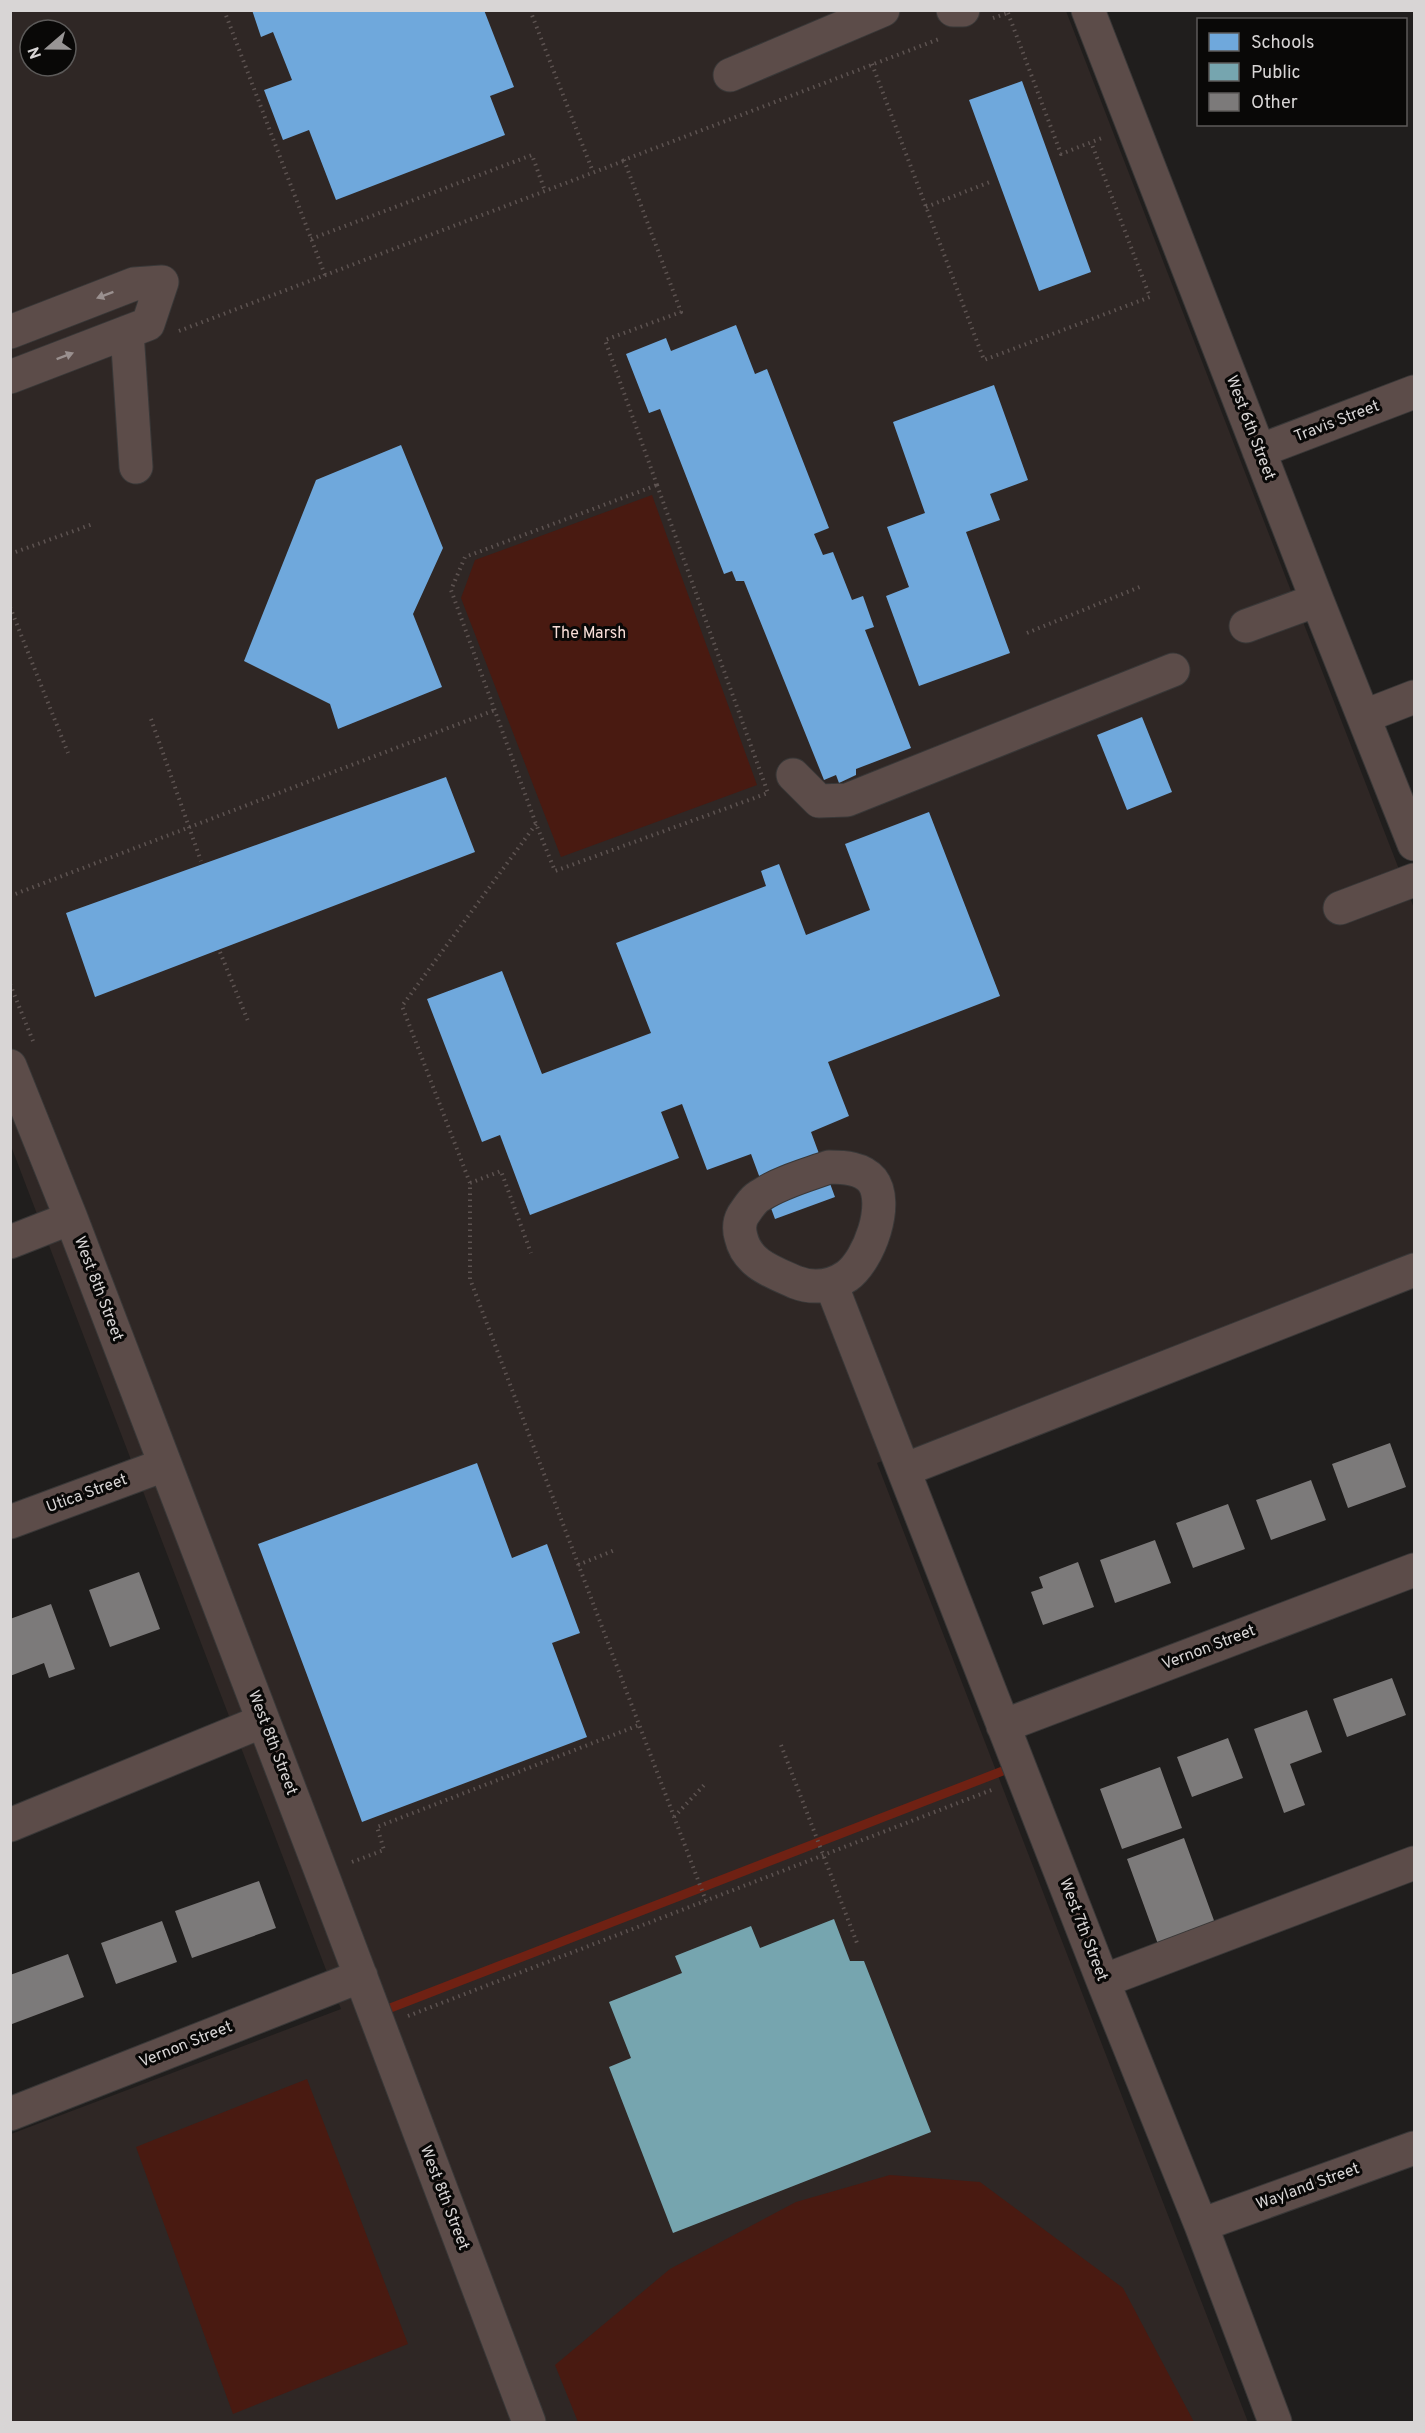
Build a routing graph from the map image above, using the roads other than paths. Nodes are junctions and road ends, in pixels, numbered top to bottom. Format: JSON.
{"nodes":[{"id":1,"x":883,"y":10,"type":"edge"},
{"id":2,"x":1088,"y":10,"type":"edge"},
{"id":3,"x":730,"y":75,"type":"dead end"},
{"id":4,"x":10,"y":332,"type":"edge"},
{"id":5,"x":128,"y":341,"type":"junction"},
{"id":6,"x":10,"y":377,"type":"edge"},
{"id":7,"x":1414,"y":392,"type":"edge"},
{"id":8,"x":1259,"y":451,"type":"junction"},
{"id":9,"x":136,"y":467,"type":"dead end"},
{"id":10,"x":1317,"y":600,"type":"junction"},
{"id":11,"x":1246,"y":626,"type":"dead end"},
{"id":12,"x":1173,"y":670,"type":"dead end"},
{"id":13,"x":1414,"y":697,"type":"edge"},
{"id":14,"x":1365,"y":716,"type":"junction"},
{"id":15,"x":793,"y":775,"type":"dead end"},
{"id":16,"x":1414,"y":844,"type":"edge"},
{"id":17,"x":1414,"y":880,"type":"edge"},
{"id":18,"x":1340,"y":908,"type":"dead end"},
{"id":19,"x":10,"y":1066,"type":"edge"},
{"id":20,"x":71,"y":1218,"type":"junction"},
{"id":21,"x":10,"y":1242,"type":"edge"},
{"id":22,"x":1414,"y":1270,"type":"edge"},
{"id":23,"x":831,"y":1284,"type":"dead end"},
{"id":24,"x":164,"y":1465,"type":"junction"},
{"id":25,"x":904,"y":1470,"type":"junction"},
{"id":26,"x":10,"y":1522,"type":"edge"},
{"id":27,"x":1414,"y":1570,"type":"edge"},
{"id":28,"x":263,"y":1721,"type":"junction"},
{"id":29,"x":1003,"y":1726,"type":"junction"},
{"id":30,"x":10,"y":1825,"type":"edge"},
{"id":31,"x":1414,"y":1863,"type":"edge"},
{"id":32,"x":361,"y":1976,"type":"junction"},
{"id":33,"x":1103,"y":1981,"type":"junction"},
{"id":34,"x":10,"y":2114,"type":"edge"},
{"id":35,"x":1414,"y":2148,"type":"edge"},
{"id":36,"x":1201,"y":2225,"type":"junction"},
{"id":37,"x":529,"y":2422,"type":"edge"},
{"id":38,"x":1275,"y":2422,"type":"edge"}],
"edges":[{"from":1,"to":3,"type":"street"},
{"from":2,"to":8,"type":"street","name":"West 6th Street"},
{"from":5,"to":4,"type":"street","one_way":true},
{"from":6,"to":5,"type":"street","one_way":true},
{"from":5,"to":9,"type":"street"},
{"from":7,"to":8,"type":"street","name":"Travis Street"},
{"from":8,"to":10,"type":"street","name":"West 6th Street"},
{"from":10,"to":11,"type":"street"},
{"from":10,"to":14,"type":"street","name":"West 6th Street"},
{"from":12,"to":15,"type":"street"},
{"from":13,"to":14,"type":"street"},
{"from":14,"to":16,"type":"street","name":"West 6th Street"},
{"from":17,"to":18,"type":"street"},
{"from":19,"to":20,"type":"street","name":"West 8th Street"},
{"from":20,"to":21,"type":"street"},
{"from":20,"to":24,"type":"street","name":"West 8th Street"},
{"from":22,"to":25,"type":"street"},
{"from":23,"to":25,"type":"street","name":"West 7th Street"},
{"from":24,"to":26,"type":"street","name":"Utica Street"},
{"from":24,"to":28,"type":"street","name":"West 8th Street"},
{"from":25,"to":29,"type":"street","name":"West 7th Street"},
{"from":27,"to":29,"type":"street","name":"Vernon Street"},
{"from":28,"to":30,"type":"street"},
{"from":28,"to":32,"type":"street","name":"West 8th Street"},
{"from":29,"to":33,"type":"street","name":"West 7th Street"},
{"from":31,"to":33,"type":"street"},
{"from":32,"to":34,"type":"street","name":"Vernon Street"},
{"from":32,"to":37,"type":"street","name":"West 8th Street"},
{"from":33,"to":36,"type":"street","name":"West 7th Street"},
{"from":35,"to":36,"type":"street","name":"Wayland Street"},
{"from":36,"to":38,"type":"street","name":"West 7th Street"}]}
